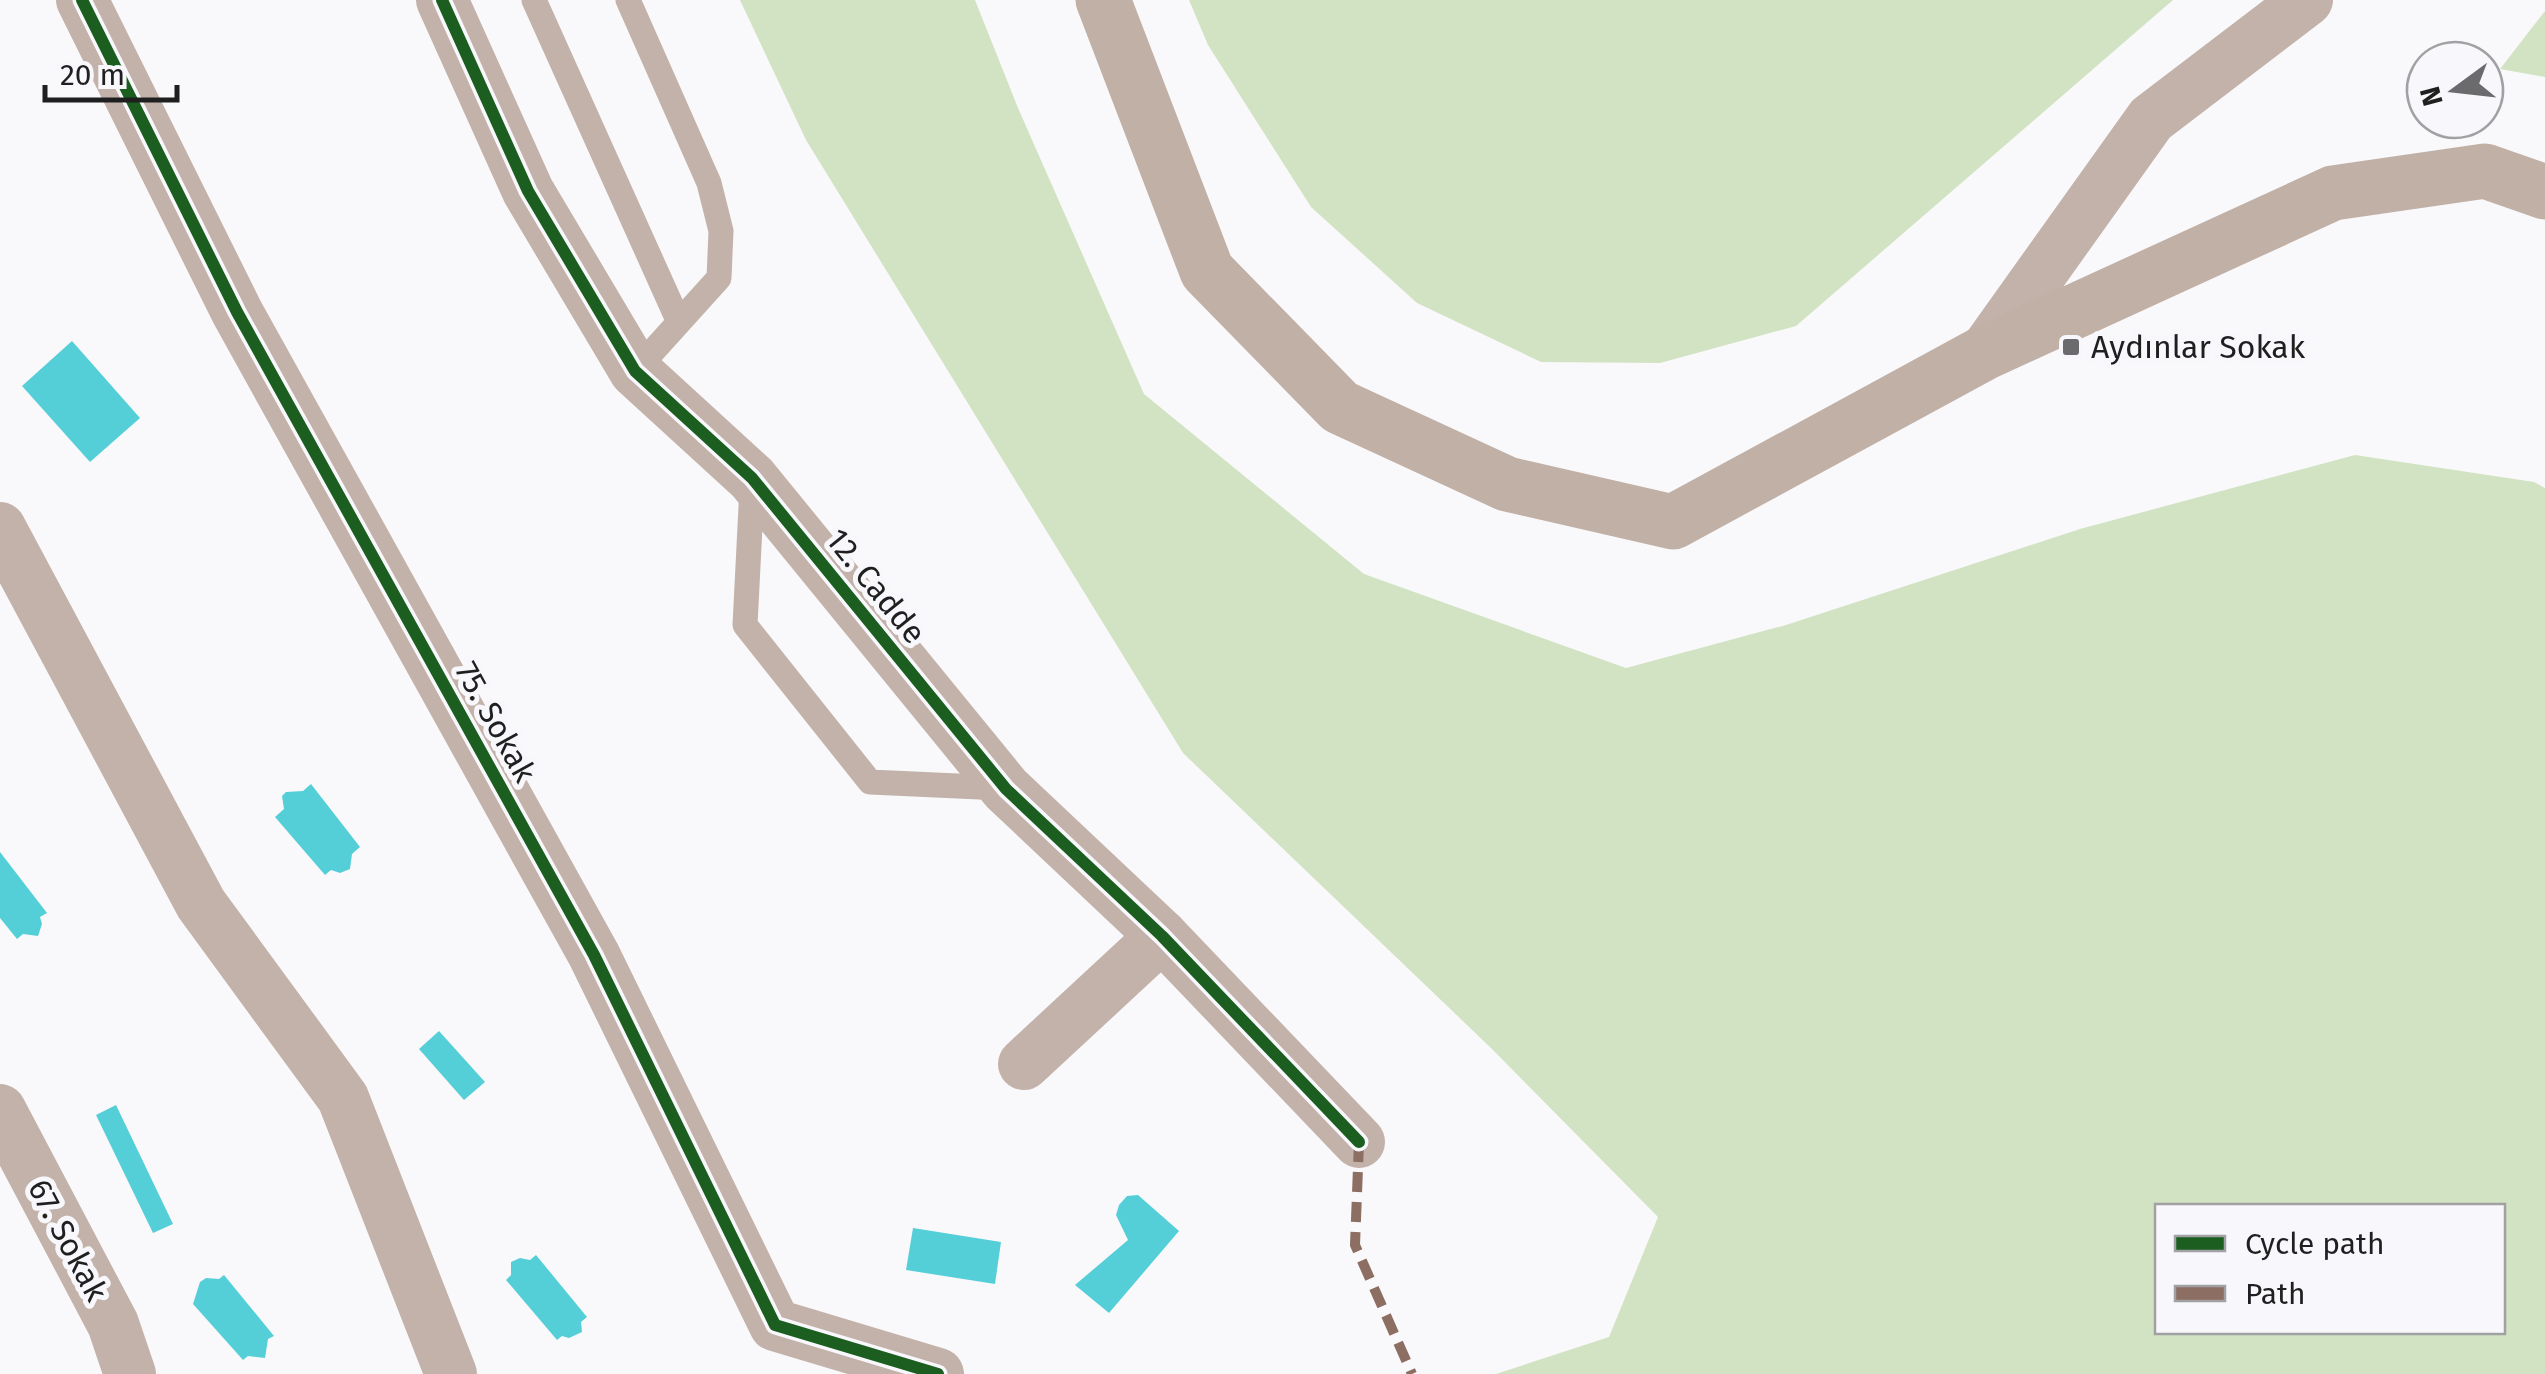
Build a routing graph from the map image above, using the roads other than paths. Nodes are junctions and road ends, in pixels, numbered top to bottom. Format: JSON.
{"nodes":[{"id":1,"x":82,"y":0,"type":"edge"},
{"id":2,"x":442,"y":0,"type":"edge"},
{"id":3,"x":534,"y":0,"type":"edge"},
{"id":4,"x":628,"y":0,"type":"edge"},
{"id":5,"x":1103,"y":0,"type":"edge"},
{"id":6,"x":2306,"y":0,"type":"edge"},
{"id":7,"x":2545,"y":192,"type":"edge"},
{"id":8,"x":678,"y":320,"type":"junction"},
{"id":9,"x":1984,"y":352,"type":"junction"},
{"id":10,"x":634,"y":371,"type":"junction"},
{"id":11,"x":752,"y":478,"type":"junction"},
{"id":12,"x":0,"y":528,"type":"edge"},
{"id":13,"x":1006,"y":788,"type":"junction"},
{"id":14,"x":1162,"y":936,"type":"junction"},
{"id":15,"x":1024,"y":1064,"type":"dead end"},
{"id":16,"x":0,"y":1110,"type":"edge"},
{"id":17,"x":1359,"y":1142,"type":"dead end"},
{"id":18,"x":130,"y":1374,"type":"edge"},
{"id":19,"x":451,"y":1374,"type":"edge"},
{"id":20,"x":938,"y":1374,"type":"edge"}],
"edges":[{"from":1,"to":20,"type":"street","name":"75. Sokak"},
{"from":2,"to":10,"type":"street","name":"12. Cadde"},
{"from":3,"to":8,"type":"lane"},
{"from":4,"to":8,"type":"lane"},
{"from":5,"to":9,"type":"main road"},
{"from":6,"to":9,"type":"street"},
{"from":7,"to":9,"type":"main road"},
{"from":8,"to":10,"type":"lane"},
{"from":10,"to":11,"type":"street","name":"12. Cadde"},
{"from":11,"to":13,"type":"street","name":"12. Cadde"},
{"from":11,"to":13,"type":"lane"},
{"from":12,"to":19,"type":"street"},
{"from":13,"to":14,"type":"street","name":"12. Cadde"},
{"from":14,"to":15,"type":"street"},
{"from":14,"to":17,"type":"street","name":"12. Cadde"},
{"from":16,"to":18,"type":"street","name":"67. Sokak"}]}
